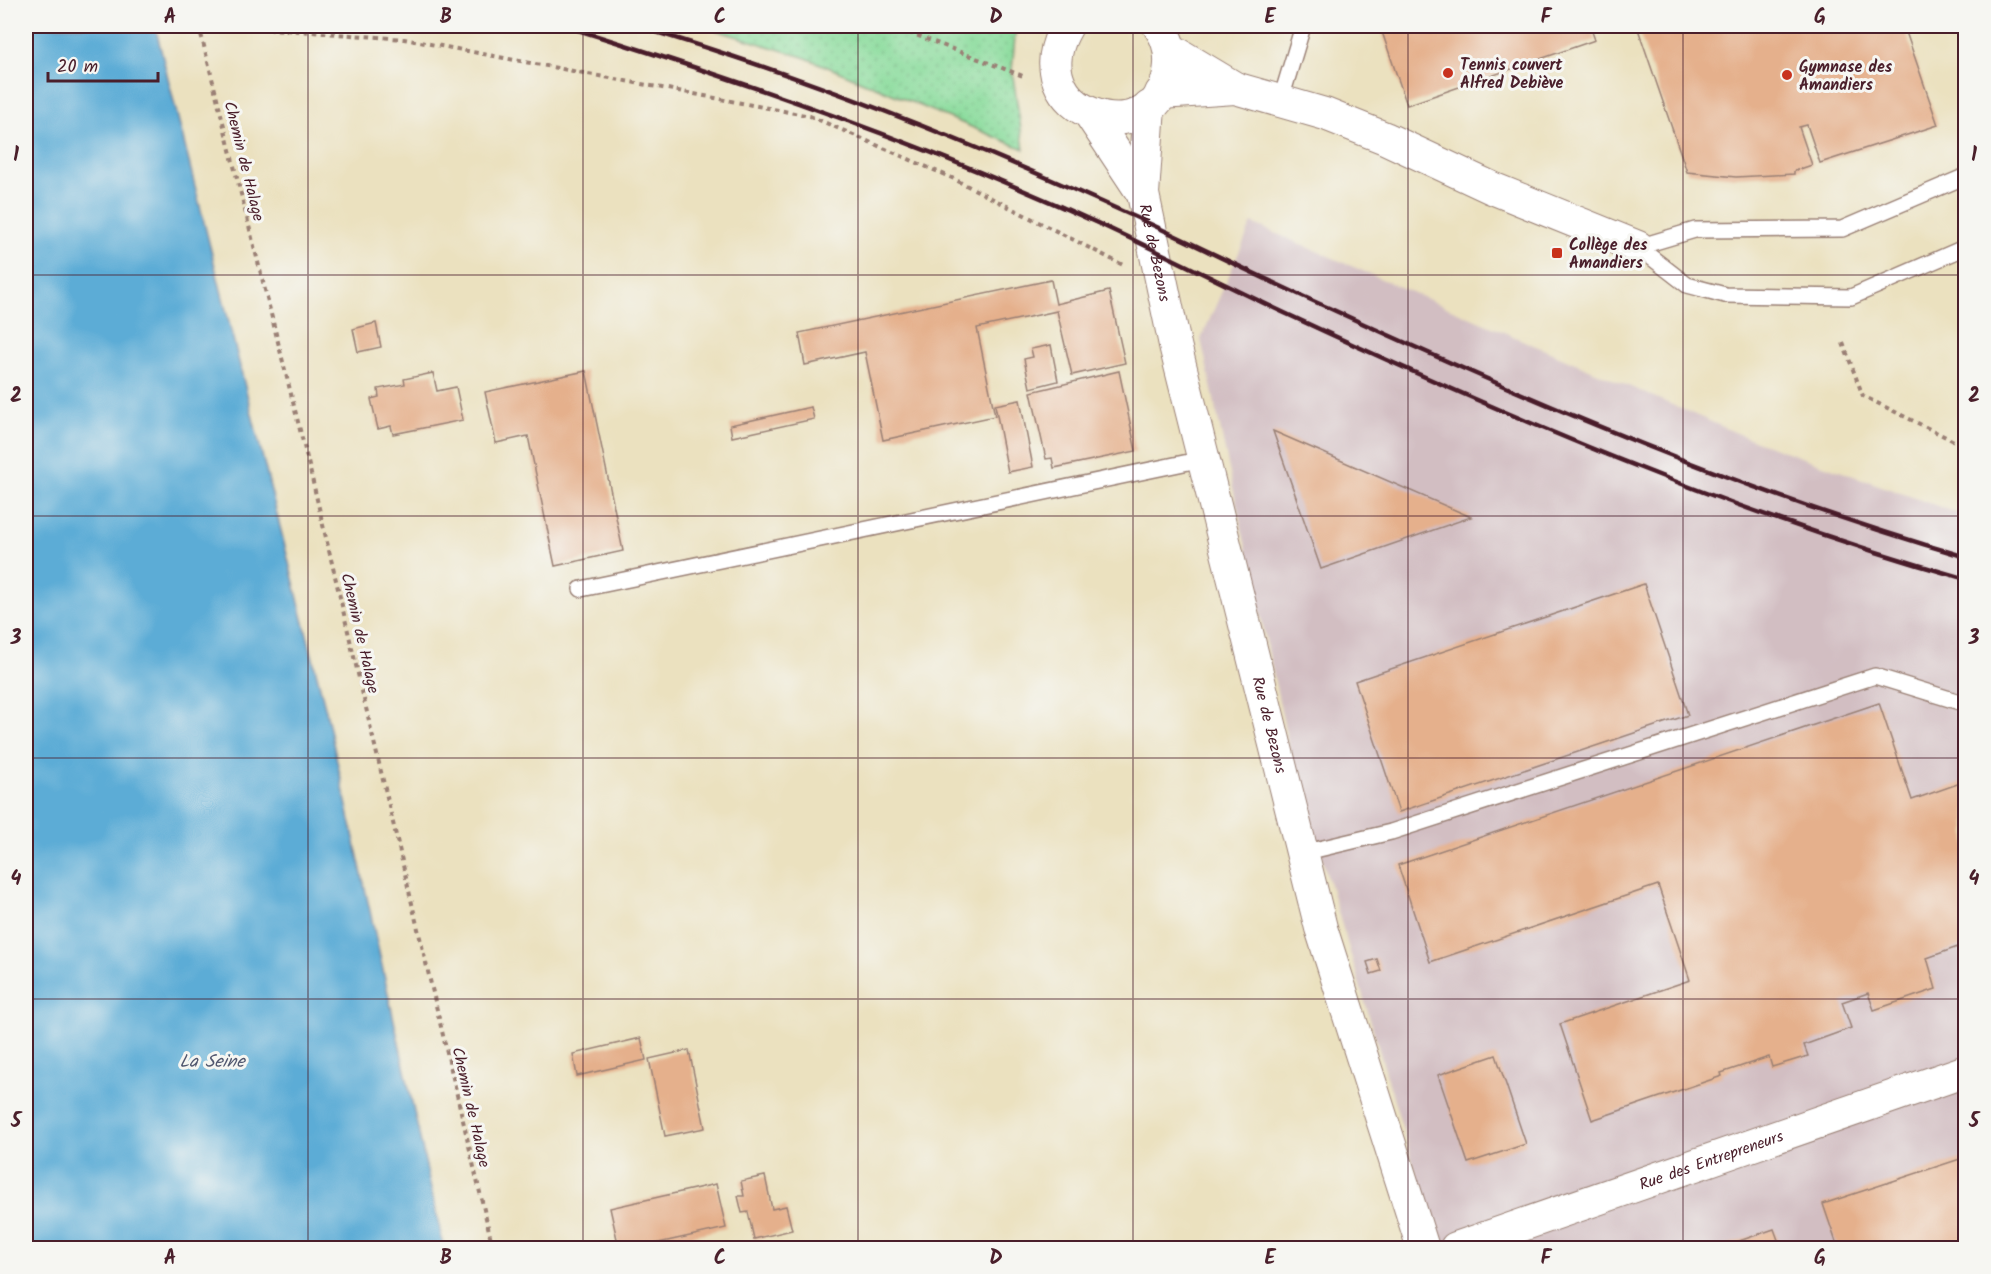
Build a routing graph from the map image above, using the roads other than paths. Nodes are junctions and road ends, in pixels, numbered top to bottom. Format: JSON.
{"nodes":[{"id":1,"x":1067,"y":26,"type":"edge"},
{"id":2,"x":1303,"y":26,"type":"edge"},
{"id":3,"x":1164,"y":37,"type":"edge"},
{"id":4,"x":1235,"y":88,"type":"junction"},
{"id":5,"x":1281,"y":99,"type":"junction"},
{"id":6,"x":1155,"y":100,"type":"junction"},
{"id":7,"x":1090,"y":114,"type":"junction"},
{"id":8,"x":1965,"y":176,"type":"edge"},
{"id":9,"x":1143,"y":194,"type":"junction"},
{"id":10,"x":1638,"y":247,"type":"junction"},
{"id":11,"x":1965,"y":247,"type":"edge"},
{"id":12,"x":1203,"y":459,"type":"junction"},
{"id":13,"x":581,"y":589,"type":"dead end"},
{"id":14,"x":1965,"y":704,"type":"edge"},
{"id":15,"x":1302,"y":853,"type":"junction"},
{"id":16,"x":1965,"y":1071,"type":"edge"},
{"id":17,"x":1423,"y":1248,"type":"edge"},
{"id":18,"x":1456,"y":1248,"type":"edge"}],
"edges":[{"from":1,"to":7,"type":"street","name":"Rue de Bezons"},
{"from":2,"to":5,"type":"lane"},
{"from":3,"to":4,"type":"street"},
{"from":3,"to":6,"type":"street","name":"Rue de Bezons"},
{"from":4,"to":5,"type":"street"},
{"from":4,"to":6,"type":"street"},
{"from":5,"to":10,"type":"street"},
{"from":6,"to":7,"type":"street","name":"Rue de Bezons"},
{"from":6,"to":9,"type":"street","name":"Rue de Bezons"},
{"from":7,"to":9,"type":"street","name":"Rue de Bezons"},
{"from":8,"to":10,"type":"lane"},
{"from":9,"to":12,"type":"street","name":"Rue de Bezons"},
{"from":10,"to":11,"type":"lane"},
{"from":12,"to":13,"type":"lane"},
{"from":12,"to":15,"type":"street","name":"Rue de Bezons"},
{"from":14,"to":15,"type":"lane"},
{"from":15,"to":17,"type":"street","name":"Rue de Bezons"},
{"from":16,"to":18,"type":"street","name":"Rue des Entrepreneurs"}]}
